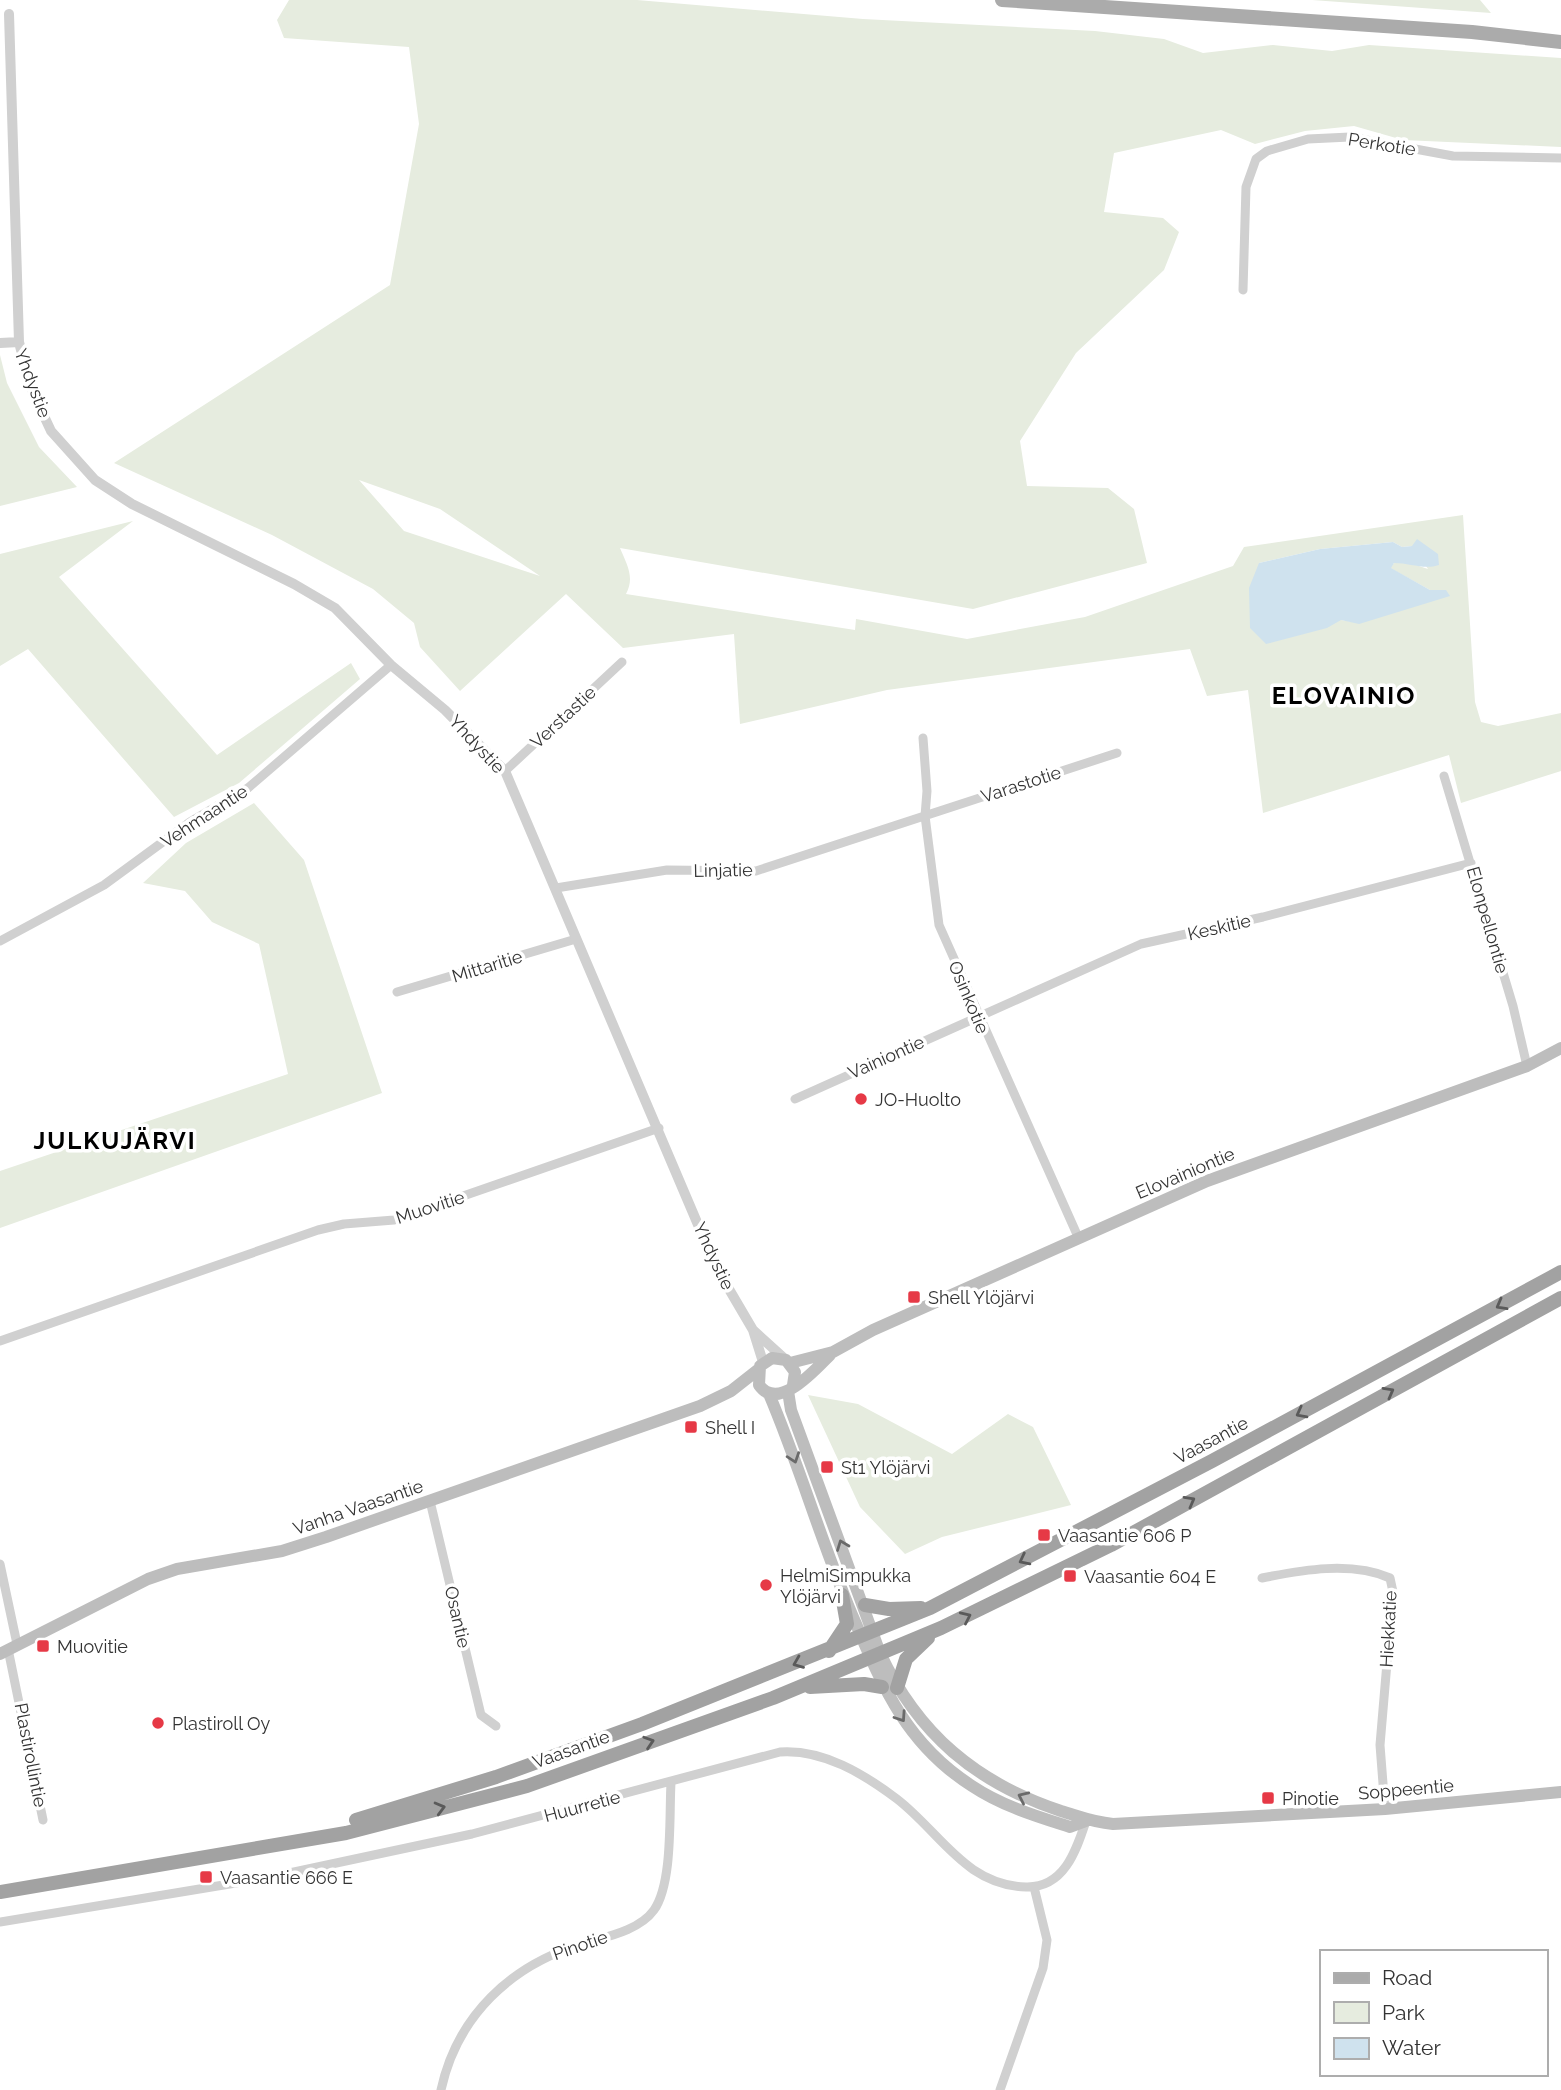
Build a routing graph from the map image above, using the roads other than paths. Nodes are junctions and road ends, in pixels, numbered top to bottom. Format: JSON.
{"nodes":[{"id":1,"x":1002,"y":0,"type":"edge"},
{"id":2,"x":9,"y":14,"type":"dead end"},
{"id":3,"x":1561,"y":42,"type":"edge"},
{"id":4,"x":1561,"y":158,"type":"edge"},
{"id":5,"x":1242,"y":289,"type":"dead end"},
{"id":6,"x":19,"y":342,"type":"junction"},
{"id":7,"x":0,"y":343,"type":"edge"},
{"id":8,"x":622,"y":663,"type":"dead end"},
{"id":9,"x":391,"y":666,"type":"junction"},
{"id":10,"x":923,"y":738,"type":"dead end"},
{"id":11,"x":1117,"y":753,"type":"dead end"},
{"id":12,"x":505,"y":771,"type":"junction"},
{"id":13,"x":1444,"y":776,"type":"dead end"},
{"id":14,"x":925,"y":816,"type":"junction"},
{"id":15,"x":1471,"y":863,"type":"junction"},
{"id":16,"x":556,"y":888,"type":"junction"},
{"id":17,"x":576,"y":939,"type":"junction"},
{"id":18,"x":0,"y":941,"type":"edge"},
{"id":19,"x":397,"y":992,"type":"dead end"},
{"id":20,"x":978,"y":1018,"type":"junction"},
{"id":21,"x":1561,"y":1048,"type":"edge"},
{"id":22,"x":1527,"y":1066,"type":"junction"},
{"id":23,"x":795,"y":1099,"type":"dead end"},
{"id":24,"x":659,"y":1128,"type":"junction"},
{"id":25,"x":1079,"y":1239,"type":"junction"},
{"id":26,"x":1561,"y":1272,"type":"edge"},
{"id":27,"x":1561,"y":1298,"type":"edge"},
{"id":28,"x":753,"y":1329,"type":"junction"},
{"id":29,"x":0,"y":1341,"type":"edge"},
{"id":30,"x":833,"y":1352,"type":"junction"},
{"id":31,"x":788,"y":1362,"type":"junction"},
{"id":32,"x":761,"y":1366,"type":"junction"},
{"id":33,"x":791,"y":1388,"type":"junction"},
{"id":34,"x":731,"y":1391,"type":"junction"},
{"id":35,"x":765,"y":1391,"type":"junction"},
{"id":36,"x":430,"y":1501,"type":"junction"},
{"id":37,"x":0,"y":1564,"type":"edge"},
{"id":38,"x":1262,"y":1578,"type":"dead end"},
{"id":39,"x":842,"y":1595,"type":"junction"},
{"id":40,"x":865,"y":1605,"type":"junction"},
{"id":41,"x":930,"y":1608,"type":"junction"},
{"id":42,"x":941,"y":1628,"type":"junction"},
{"id":43,"x":868,"y":1635,"type":"junction"},
{"id":44,"x":8,"y":1649,"type":"edge"},
{"id":45,"x":828,"y":1651,"type":"junction"},
{"id":46,"x":874,"y":1655,"type":"junction"},
{"id":47,"x":889,"y":1687,"type":"junction"},
{"id":48,"x":798,"y":1689,"type":"junction"},
{"id":49,"x":496,"y":1726,"type":"dead end"},
{"id":50,"x":671,"y":1783,"type":"junction"},
{"id":51,"x":1561,"y":1792,"type":"edge"},
{"id":52,"x":1385,"y":1809,"type":"junction"},
{"id":53,"x":43,"y":1820,"type":"dead end"},
{"id":54,"x":1086,"y":1821,"type":"junction"},
{"id":55,"x":277,"y":1844,"type":"junction"},
{"id":56,"x":1034,"y":1887,"type":"junction"},
{"id":57,"x":0,"y":1892,"type":"edge"},
{"id":58,"x":0,"y":1922,"type":"edge"},
{"id":59,"x":441,"y":2090,"type":"edge"},
{"id":60,"x":1000,"y":2090,"type":"edge"}],
"edges":[{"from":1,"to":3,"type":"main road"},
{"from":2,"to":6,"type":"street"},
{"from":4,"to":5,"type":"street","name":"Perkotie"},
{"from":6,"to":7,"type":"street","name":"Yhdystie"},
{"from":6,"to":9,"type":"street","name":"Yhdystie"},
{"from":8,"to":12,"type":"street","name":"Verstastie"},
{"from":9,"to":12,"type":"street","name":"Yhdystie"},
{"from":9,"to":18,"type":"street","name":"Vehmaantie"},
{"from":10,"to":14,"type":"street","name":"Osinkotie"},
{"from":11,"to":14,"type":"street","name":"Varastotie"},
{"from":12,"to":16,"type":"street","name":"Yhdystie"},
{"from":13,"to":15,"type":"street","name":"Elonpellontie"},
{"from":14,"to":16,"type":"street","name":"Linjatie"},
{"from":14,"to":20,"type":"street","name":"Osinkotie"},
{"from":15,"to":20,"type":"street","name":"Keskitie"},
{"from":15,"to":22,"type":"street","name":"Elonpellontie"},
{"from":16,"to":17,"type":"street","name":"Yhdystie"},
{"from":17,"to":19,"type":"street","name":"Mittaritie"},
{"from":17,"to":24,"type":"street","name":"Yhdystie"},
{"from":20,"to":23,"type":"street","name":"Vainiontie"},
{"from":20,"to":25,"type":"street","name":"Osinkotie"},
{"from":21,"to":22,"type":"main road","name":"Elovainiontie"},
{"from":22,"to":25,"type":"main road","name":"Elovainiontie"},
{"from":24,"to":28,"type":"street","name":"Yhdystie"},
{"from":24,"to":29,"type":"street","name":"Muovitie"},
{"from":25,"to":30,"type":"main road","name":"Elovainiontie"},
{"from":26,"to":41,"type":"highway","name":"Vaasantie","one_way":true},
{"from":42,"to":27,"type":"highway","name":"Vaasantie","one_way":true},
{"from":28,"to":31,"type":"street","name":"Yhdystie"},
{"from":28,"to":32,"type":"street","name":"Yhdystie"},
{"from":30,"to":31,"type":"main road","name":"Elovainiontie"},
{"from":30,"to":33,"type":"main road","name":"Elovainiontie"},
{"from":31,"to":32,"type":"main road"},
{"from":31,"to":33,"type":"main road"},
{"from":32,"to":34,"type":"main road","name":"Vanha Vaasantie"},
{"from":32,"to":35,"type":"main road"},
{"from":33,"to":35,"type":"main road"},
{"from":40,"to":33,"type":"main road","one_way":true},
{"from":34,"to":35,"type":"main road","name":"Vanha Vaasantie"},
{"from":34,"to":36,"type":"main road","name":"Vanha Vaasantie"},
{"from":35,"to":39,"type":"main road","one_way":true},
{"from":36,"to":44,"type":"main road","name":"Vanha Vaasantie"},
{"from":36,"to":49,"type":"street","name":"Osantie"},
{"from":37,"to":44,"type":"street"},
{"from":38,"to":52,"type":"street","name":"Hiekkatie"},
{"from":39,"to":43,"type":"main road"},
{"from":39,"to":45,"type":"highway"},
{"from":40,"to":41,"type":"highway"},
{"from":40,"to":43,"type":"main road"},
{"from":41,"to":43,"type":"highway","name":"Vaasantie"},
{"from":42,"to":46,"type":"highway","name":"Vaasantie"},
{"from":42,"to":47,"type":"highway"},
{"from":43,"to":45,"type":"highway","name":"Vaasantie"},
{"from":43,"to":46,"type":"main road","name":"Soppeentie"},
{"from":44,"to":53,"type":"street","name":"Plastirollintie"},
{"from":45,"to":55,"type":"highway","name":"Vaasantie","one_way":true},
{"from":46,"to":47,"type":"main road","name":"Soppeentie"},
{"from":46,"to":48,"type":"highway","name":"Vaasantie"},
{"from":47,"to":48,"type":"highway"},
{"from":47,"to":54,"type":"main road","name":"Soppeentie"},
{"from":55,"to":48,"type":"highway","name":"Vaasantie","one_way":true},
{"from":50,"to":56,"type":"street","name":"Huurretie"},
{"from":50,"to":58,"type":"street","name":"Huurretie"},
{"from":50,"to":59,"type":"street","name":"Pinotie"},
{"from":51,"to":52,"type":"main road","name":"Soppeentie"},
{"from":52,"to":54,"type":"main road","name":"Soppeentie"},
{"from":54,"to":56,"type":"street"},
{"from":55,"to":57,"type":"highway","name":"Vaasantie"},
{"from":56,"to":60,"type":"street"}]}
